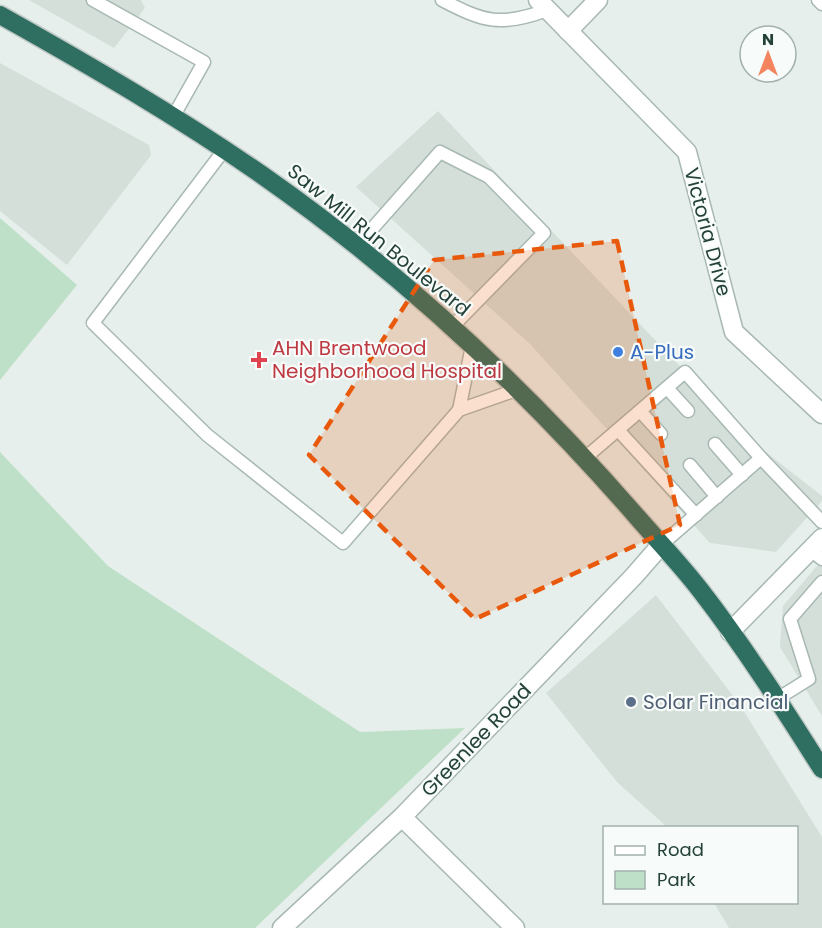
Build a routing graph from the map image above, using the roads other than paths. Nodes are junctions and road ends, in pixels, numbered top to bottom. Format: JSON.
{"nodes":[{"id":1,"x":93,"y":0,"type":"edge"},
{"id":2,"x":442,"y":0,"type":"edge"},
{"id":3,"x":598,"y":0,"type":"edge"},
{"id":4,"x":818,"y":0,"type":"edge"},
{"id":5,"x":822,"y":4,"type":"edge"},
{"id":6,"x":542,"y":5,"type":"edge"},
{"id":7,"x":113,"y":6,"type":"edge"},
{"id":8,"x":0,"y":15,"type":"edge"},
{"id":9,"x":568,"y":31,"type":"junction"},
{"id":10,"x":173,"y":117,"type":"junction"},
{"id":11,"x":224,"y":150,"type":"junction"},
{"id":12,"x":356,"y":247,"type":"junction"},
{"id":13,"x":452,"y":327,"type":"junction"},
{"id":14,"x":472,"y":346,"type":"junction"},
{"id":15,"x":667,"y":388,"type":"junction"},
{"id":16,"x":519,"y":389,"type":"junction"},
{"id":17,"x":459,"y":410,"type":"junction"},
{"id":18,"x":640,"y":411,"type":"junction"},
{"id":19,"x":688,"y":411,"type":"dead end"},
{"id":20,"x":822,"y":414,"type":"edge"},
{"id":21,"x":618,"y":430,"type":"junction"},
{"id":22,"x":661,"y":434,"type":"dead end"},
{"id":23,"x":715,"y":444,"type":"dead end"},
{"id":24,"x":585,"y":458,"type":"junction"},
{"id":25,"x":761,"y":458,"type":"junction"},
{"id":26,"x":690,"y":465,"type":"dead end"},
{"id":27,"x":742,"y":476,"type":"junction"},
{"id":28,"x":717,"y":497,"type":"junction"},
{"id":29,"x":696,"y":515,"type":"junction"},
{"id":30,"x":822,"y":522,"type":"edge"},
{"id":31,"x":662,"y":545,"type":"junction"},
{"id":32,"x":818,"y":549,"type":"edge"},
{"id":33,"x":822,"y":582,"type":"edge"},
{"id":34,"x":730,"y":632,"type":"junction"},
{"id":35,"x":777,"y":699,"type":"junction"},
{"id":36,"x":822,"y":769,"type":"edge"},
{"id":37,"x":402,"y":817,"type":"junction"},
{"id":38,"x":282,"y":928,"type":"edge"},
{"id":39,"x":515,"y":928,"type":"edge"}],
"edges":[{"from":1,"to":7,"type":"lane"},
{"from":2,"to":6,"type":"lane"},
{"from":3,"to":9,"type":"street"},
{"from":4,"to":5,"type":"lane"},
{"from":6,"to":9,"type":"street","name":"Victoria Drive"},
{"from":7,"to":10,"type":"lane"},
{"from":8,"to":10,"type":"highway","name":"Saw Mill Run Boulevard"},
{"from":9,"to":20,"type":"street","name":"Victoria Drive"},
{"from":10,"to":11,"type":"highway","name":"Saw Mill Run Boulevard"},
{"from":11,"to":12,"type":"highway","name":"Saw Mill Run Boulevard"},
{"from":11,"to":17,"type":"lane"},
{"from":12,"to":13,"type":"highway","name":"Saw Mill Run Boulevard"},
{"from":12,"to":13,"type":"lane"},
{"from":13,"to":14,"type":"highway","name":"Saw Mill Run Boulevard"},
{"from":14,"to":16,"type":"highway","name":"Saw Mill Run Boulevard"},
{"from":14,"to":17,"type":"lane"},
{"from":15,"to":18,"type":"lane"},
{"from":15,"to":19,"type":"lane"},
{"from":15,"to":25,"type":"lane"},
{"from":16,"to":17,"type":"lane"},
{"from":16,"to":24,"type":"highway","name":"Saw Mill Run Boulevard"},
{"from":18,"to":21,"type":"lane"},
{"from":18,"to":22,"type":"lane"},
{"from":21,"to":24,"type":"lane"},
{"from":21,"to":29,"type":"lane"},
{"from":23,"to":27,"type":"lane"},
{"from":24,"to":31,"type":"highway","name":"Saw Mill Run Boulevard"},
{"from":25,"to":27,"type":"lane"},
{"from":25,"to":30,"type":"lane"},
{"from":26,"to":28,"type":"lane"},
{"from":27,"to":28,"type":"lane"},
{"from":28,"to":29,"type":"lane"},
{"from":29,"to":31,"type":"lane"},
{"from":31,"to":34,"type":"highway","name":"Saw Mill Run Boulevard"},
{"from":31,"to":37,"type":"street","name":"Greenlee Road"},
{"from":32,"to":34,"type":"street"},
{"from":33,"to":35,"type":"lane"},
{"from":34,"to":35,"type":"highway","name":"Saw Mill Run Boulevard"},
{"from":35,"to":36,"type":"highway","name":"Saw Mill Run Boulevard"},
{"from":37,"to":38,"type":"street","name":"Greenlee Road"},
{"from":37,"to":39,"type":"street"}]}
